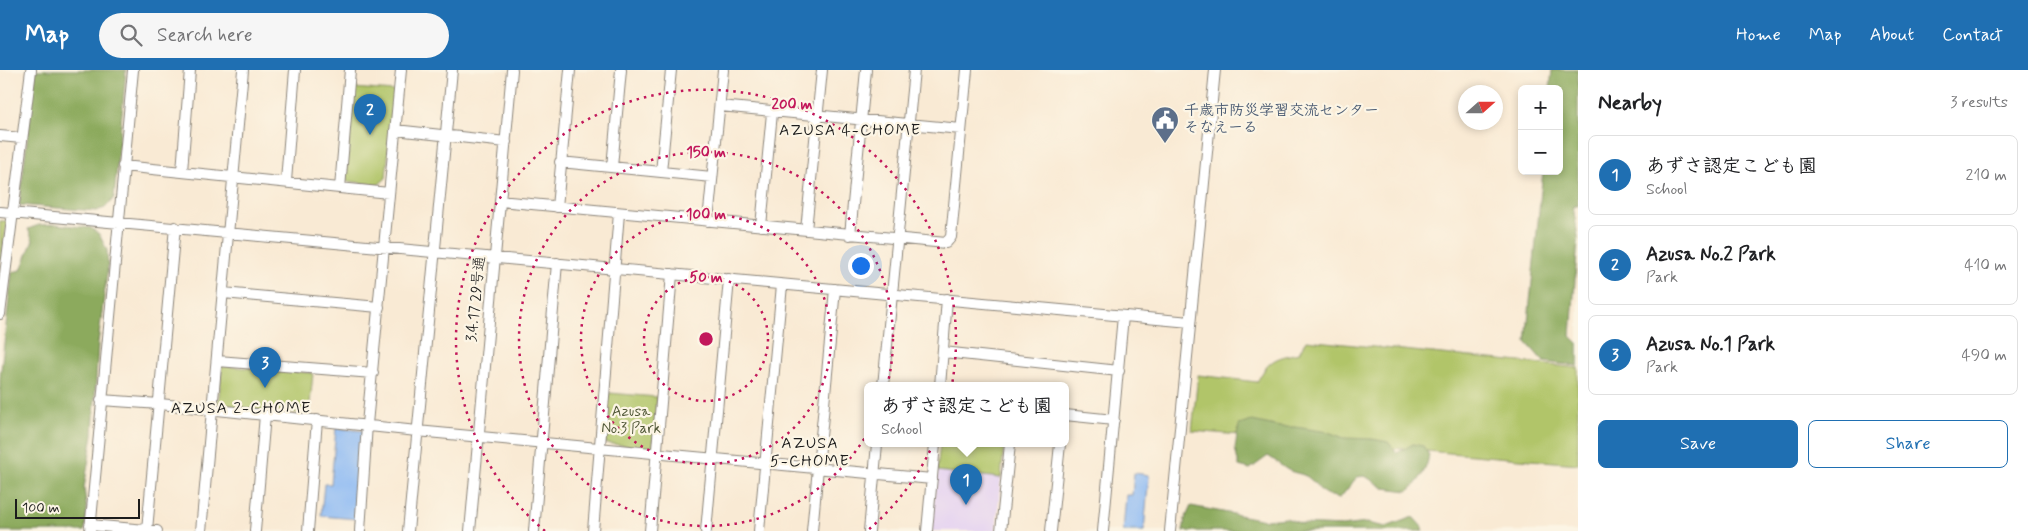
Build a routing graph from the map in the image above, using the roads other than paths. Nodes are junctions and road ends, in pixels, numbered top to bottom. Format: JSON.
{"nodes":[{"id":1,"x":31,"y":70,"type":"edge"},
{"id":2,"x":133,"y":70,"type":"edge"},
{"id":3,"x":190,"y":70,"type":"edge"},
{"id":4,"x":243,"y":70,"type":"edge"},
{"id":5,"x":295,"y":70,"type":"edge"},
{"id":6,"x":350,"y":70,"type":"edge"},
{"id":7,"x":401,"y":70,"type":"edge"},
{"id":8,"x":452,"y":70,"type":"edge"},
{"id":9,"x":512,"y":70,"type":"edge"},
{"id":10,"x":570,"y":70,"type":"edge"},
{"id":11,"x":621,"y":70,"type":"edge"},
{"id":12,"x":671,"y":70,"type":"edge"},
{"id":13,"x":723,"y":70,"type":"edge"},
{"id":14,"x":822,"y":70,"type":"edge"},
{"id":15,"x":866,"y":70,"type":"edge"},
{"id":16,"x":914,"y":70,"type":"edge"},
{"id":17,"x":966,"y":70,"type":"edge"},
{"id":18,"x":1214,"y":70,"type":"edge"},
{"id":19,"x":720,"y":106,"type":"junction"},
{"id":20,"x":772,"y":112,"type":"junction"},
{"id":21,"x":817,"y":116,"type":"junction"},
{"id":22,"x":862,"y":120,"type":"junction"},
{"id":23,"x":908,"y":124,"type":"junction"},
{"id":24,"x":961,"y":129,"type":"junction"},
{"id":25,"x":395,"y":130,"type":"junction"},
{"id":26,"x":0,"y":136,"type":"edge"},
{"id":27,"x":445,"y":136,"type":"junction"},
{"id":28,"x":22,"y":138,"type":"junction"},
{"id":29,"x":506,"y":142,"type":"junction"},
{"id":30,"x":560,"y":162,"type":"junction"},
{"id":31,"x":123,"y":166,"type":"junction"},
{"id":32,"x":612,"y":167,"type":"junction"},
{"id":33,"x":182,"y":170,"type":"junction"},
{"id":34,"x":661,"y":172,"type":"junction"},
{"id":35,"x":234,"y":175,"type":"junction"},
{"id":36,"x":712,"y":177,"type":"junction"},
{"id":37,"x":286,"y":180,"type":"junction"},
{"id":38,"x":340,"y":188,"type":"junction"},
{"id":39,"x":389,"y":193,"type":"junction"},
{"id":40,"x":500,"y":201,"type":"junction"},
{"id":41,"x":557,"y":207,"type":"junction"},
{"id":42,"x":0,"y":212,"type":"edge"},
{"id":43,"x":12,"y":212,"type":"junction"},
{"id":44,"x":619,"y":213,"type":"junction"},
{"id":45,"x":118,"y":221,"type":"junction"},
{"id":46,"x":708,"y":221,"type":"junction"},
{"id":47,"x":762,"y":226,"type":"junction"},
{"id":48,"x":175,"y":227,"type":"junction"},
{"id":49,"x":806,"y":230,"type":"junction"},
{"id":50,"x":229,"y":232,"type":"junction"},
{"id":51,"x":850,"y":235,"type":"junction"},
{"id":52,"x":897,"y":239,"type":"junction"},
{"id":53,"x":384,"y":248,"type":"junction"},
{"id":54,"x":434,"y":253,"type":"junction"},
{"id":55,"x":495,"y":259,"type":"junction"},
{"id":56,"x":3,"y":263,"type":"edge"},
{"id":57,"x":557,"y":263,"type":"junction"},
{"id":58,"x":615,"y":269,"type":"junction"},
{"id":59,"x":672,"y":274,"type":"junction"},
{"id":60,"x":728,"y":279,"type":"junction"},
{"id":61,"x":782,"y":285,"type":"junction"},
{"id":62,"x":835,"y":289,"type":"junction"},
{"id":63,"x":223,"y":293,"type":"junction"},
{"id":64,"x":891,"y":294,"type":"junction"},
{"id":65,"x":947,"y":299,"type":"junction"},
{"id":66,"x":379,"y":307,"type":"junction"},
{"id":67,"x":0,"y":314,"type":"edge"},
{"id":68,"x":1123,"y":316,"type":"junction"},
{"id":69,"x":1190,"y":322,"type":"junction"},
{"id":70,"x":943,"y":352,"type":"junction"},
{"id":71,"x":218,"y":361,"type":"junction"},
{"id":72,"x":1119,"y":371,"type":"junction"},
{"id":73,"x":373,"y":373,"type":"junction"},
{"id":74,"x":883,"y":382,"type":"edge"},
{"id":75,"x":940,"y":382,"type":"edge"},
{"id":76,"x":101,"y":400,"type":"junction"},
{"id":77,"x":160,"y":404,"type":"junction"},
{"id":78,"x":213,"y":410,"type":"junction"},
{"id":79,"x":265,"y":415,"type":"junction"},
{"id":80,"x":1069,"y":415,"type":"edge"},
{"id":81,"x":318,"y":420,"type":"junction"},
{"id":82,"x":1114,"y":420,"type":"junction"},
{"id":83,"x":368,"y":424,"type":"junction"},
{"id":84,"x":417,"y":431,"type":"junction"},
{"id":85,"x":477,"y":437,"type":"junction"},
{"id":86,"x":542,"y":443,"type":"junction"},
{"id":87,"x":878,"y":447,"type":"edge"},
{"id":88,"x":935,"y":447,"type":"edge"},
{"id":89,"x":1010,"y":447,"type":"edge"},
{"id":90,"x":1060,"y":447,"type":"edge"},
{"id":91,"x":599,"y":448,"type":"junction"},
{"id":92,"x":658,"y":454,"type":"junction"},
{"id":93,"x":713,"y":459,"type":"junction"},
{"id":94,"x":765,"y":464,"type":"junction"},
{"id":95,"x":818,"y":469,"type":"junction"},
{"id":96,"x":875,"y":474,"type":"junction"},
{"id":97,"x":932,"y":479,"type":"junction"},
{"id":98,"x":90,"y":528,"type":"edge"},
{"id":99,"x":152,"y":531,"type":"edge"},
{"id":100,"x":201,"y":531,"type":"edge"},
{"id":101,"x":255,"y":531,"type":"edge"},
{"id":102,"x":308,"y":531,"type":"edge"},
{"id":103,"x":360,"y":531,"type":"edge"},
{"id":104,"x":408,"y":531,"type":"edge"},
{"id":105,"x":470,"y":531,"type":"edge"},
{"id":106,"x":534,"y":531,"type":"edge"},
{"id":107,"x":593,"y":531,"type":"edge"},
{"id":108,"x":650,"y":531,"type":"edge"},
{"id":109,"x":706,"y":531,"type":"edge"},
{"id":110,"x":759,"y":531,"type":"edge"},
{"id":111,"x":812,"y":531,"type":"edge"},
{"id":112,"x":869,"y":531,"type":"edge"},
{"id":113,"x":926,"y":531,"type":"edge"},
{"id":114,"x":1001,"y":531,"type":"edge"},
{"id":115,"x":1051,"y":531,"type":"edge"},
{"id":116,"x":1103,"y":531,"type":"edge"},
{"id":117,"x":1170,"y":531,"type":"edge"}],
"edges":[{"from":1,"to":28,"type":"street"},
{"from":2,"to":31,"type":"street"},
{"from":3,"to":33,"type":"street"},
{"from":4,"to":35,"type":"street"},
{"from":5,"to":37,"type":"street"},
{"from":6,"to":38,"type":"street"},
{"from":7,"to":25,"type":"street"},
{"from":8,"to":27,"type":"street"},
{"from":9,"to":29,"type":"street","name":"3.4.17 29号通"},
{"from":10,"to":30,"type":"street"},
{"from":11,"to":32,"type":"street"},
{"from":12,"to":34,"type":"street"},
{"from":13,"to":19,"type":"street"},
{"from":14,"to":21,"type":"street"},
{"from":15,"to":22,"type":"street"},
{"from":16,"to":23,"type":"street"},
{"from":17,"to":24,"type":"street"},
{"from":18,"to":69,"type":"street"},
{"from":19,"to":20,"type":"street"},
{"from":19,"to":36,"type":"street"},
{"from":20,"to":21,"type":"street"},
{"from":20,"to":47,"type":"street"},
{"from":21,"to":22,"type":"street"},
{"from":21,"to":49,"type":"street"},
{"from":22,"to":23,"type":"street"},
{"from":22,"to":51,"type":"street"},
{"from":23,"to":24,"type":"street"},
{"from":23,"to":52,"type":"street"},
{"from":24,"to":52,"type":"street"},
{"from":25,"to":27,"type":"street"},
{"from":25,"to":39,"type":"street"},
{"from":26,"to":28,"type":"street"},
{"from":27,"to":29,"type":"street"},
{"from":27,"to":54,"type":"street"},
{"from":28,"to":43,"type":"street"},
{"from":29,"to":40,"type":"street","name":"3.4.17 29号通"},
{"from":30,"to":32,"type":"street"},
{"from":30,"to":41,"type":"street"},
{"from":31,"to":33,"type":"street"},
{"from":31,"to":45,"type":"street"},
{"from":32,"to":34,"type":"street"},
{"from":33,"to":35,"type":"street"},
{"from":34,"to":36,"type":"street"},
{"from":35,"to":37,"type":"street"},
{"from":35,"to":50,"type":"street"},
{"from":36,"to":46,"type":"street"},
{"from":37,"to":38,"type":"street"},
{"from":38,"to":39,"type":"street"},
{"from":39,"to":53,"type":"street"},
{"from":40,"to":41,"type":"street"},
{"from":40,"to":55,"type":"street","name":"3.4.17 29号通"},
{"from":41,"to":44,"type":"street"},
{"from":42,"to":43,"type":"street"},
{"from":43,"to":45,"type":"street"},
{"from":43,"to":56,"type":"street"},
{"from":44,"to":46,"type":"street"},
{"from":44,"to":58,"type":"street"},
{"from":45,"to":48,"type":"street"},
{"from":45,"to":76,"type":"street"},
{"from":46,"to":47,"type":"street"},
{"from":47,"to":49,"type":"street"},
{"from":48,"to":50,"type":"street"},
{"from":48,"to":77,"type":"street"},
{"from":49,"to":51,"type":"street"},
{"from":50,"to":53,"type":"street"},
{"from":50,"to":63,"type":"street"},
{"from":51,"to":52,"type":"street"},
{"from":52,"to":64,"type":"street"},
{"from":53,"to":54,"type":"street"},
{"from":53,"to":66,"type":"street"},
{"from":54,"to":55,"type":"street"},
{"from":54,"to":84,"type":"street"},
{"from":55,"to":57,"type":"street"},
{"from":55,"to":85,"type":"street","name":"3.4.17 29号通"},
{"from":56,"to":67,"type":"street"},
{"from":57,"to":58,"type":"street"},
{"from":57,"to":86,"type":"street"},
{"from":58,"to":59,"type":"street"},
{"from":58,"to":91,"type":"street"},
{"from":59,"to":60,"type":"street"},
{"from":59,"to":92,"type":"street"},
{"from":60,"to":61,"type":"street"},
{"from":60,"to":93,"type":"street"},
{"from":61,"to":62,"type":"street"},
{"from":61,"to":94,"type":"street"},
{"from":62,"to":64,"type":"street"},
{"from":62,"to":95,"type":"street"},
{"from":63,"to":66,"type":"street"},
{"from":63,"to":71,"type":"street"},
{"from":64,"to":65,"type":"street"},
{"from":64,"to":74,"type":"street"},
{"from":65,"to":68,"type":"street"},
{"from":65,"to":70,"type":"street"},
{"from":66,"to":73,"type":"street"},
{"from":68,"to":69,"type":"street"},
{"from":68,"to":72,"type":"street"},
{"from":69,"to":117,"type":"street"},
{"from":70,"to":72,"type":"street"},
{"from":70,"to":75,"type":"street"},
{"from":71,"to":73,"type":"street"},
{"from":71,"to":78,"type":"street"},
{"from":72,"to":82,"type":"street"},
{"from":73,"to":83,"type":"street"},
{"from":76,"to":77,"type":"street"},
{"from":76,"to":98,"type":"street"},
{"from":77,"to":78,"type":"street"},
{"from":77,"to":99,"type":"street"},
{"from":78,"to":79,"type":"street"},
{"from":78,"to":100,"type":"street"},
{"from":79,"to":81,"type":"street"},
{"from":79,"to":101,"type":"street"},
{"from":80,"to":82,"type":"street"},
{"from":81,"to":83,"type":"street"},
{"from":81,"to":102,"type":"street"},
{"from":82,"to":116,"type":"street"},
{"from":83,"to":84,"type":"street"},
{"from":83,"to":103,"type":"street"},
{"from":84,"to":85,"type":"street"},
{"from":84,"to":104,"type":"street"},
{"from":85,"to":86,"type":"street"},
{"from":85,"to":105,"type":"street","name":"3.4.17 29号通"},
{"from":86,"to":91,"type":"street"},
{"from":86,"to":106,"type":"street"},
{"from":87,"to":96,"type":"street"},
{"from":88,"to":97,"type":"street"},
{"from":89,"to":114,"type":"street"},
{"from":90,"to":115,"type":"street"},
{"from":91,"to":92,"type":"street"},
{"from":91,"to":107,"type":"street"},
{"from":92,"to":93,"type":"street"},
{"from":92,"to":108,"type":"street"},
{"from":93,"to":94,"type":"street"},
{"from":93,"to":109,"type":"street"},
{"from":94,"to":95,"type":"street"},
{"from":94,"to":110,"type":"street"},
{"from":95,"to":96,"type":"street"},
{"from":95,"to":111,"type":"street"},
{"from":96,"to":97,"type":"street"},
{"from":96,"to":112,"type":"street"},
{"from":97,"to":113,"type":"street"},
{"from":98,"to":99,"type":"street"}]}
